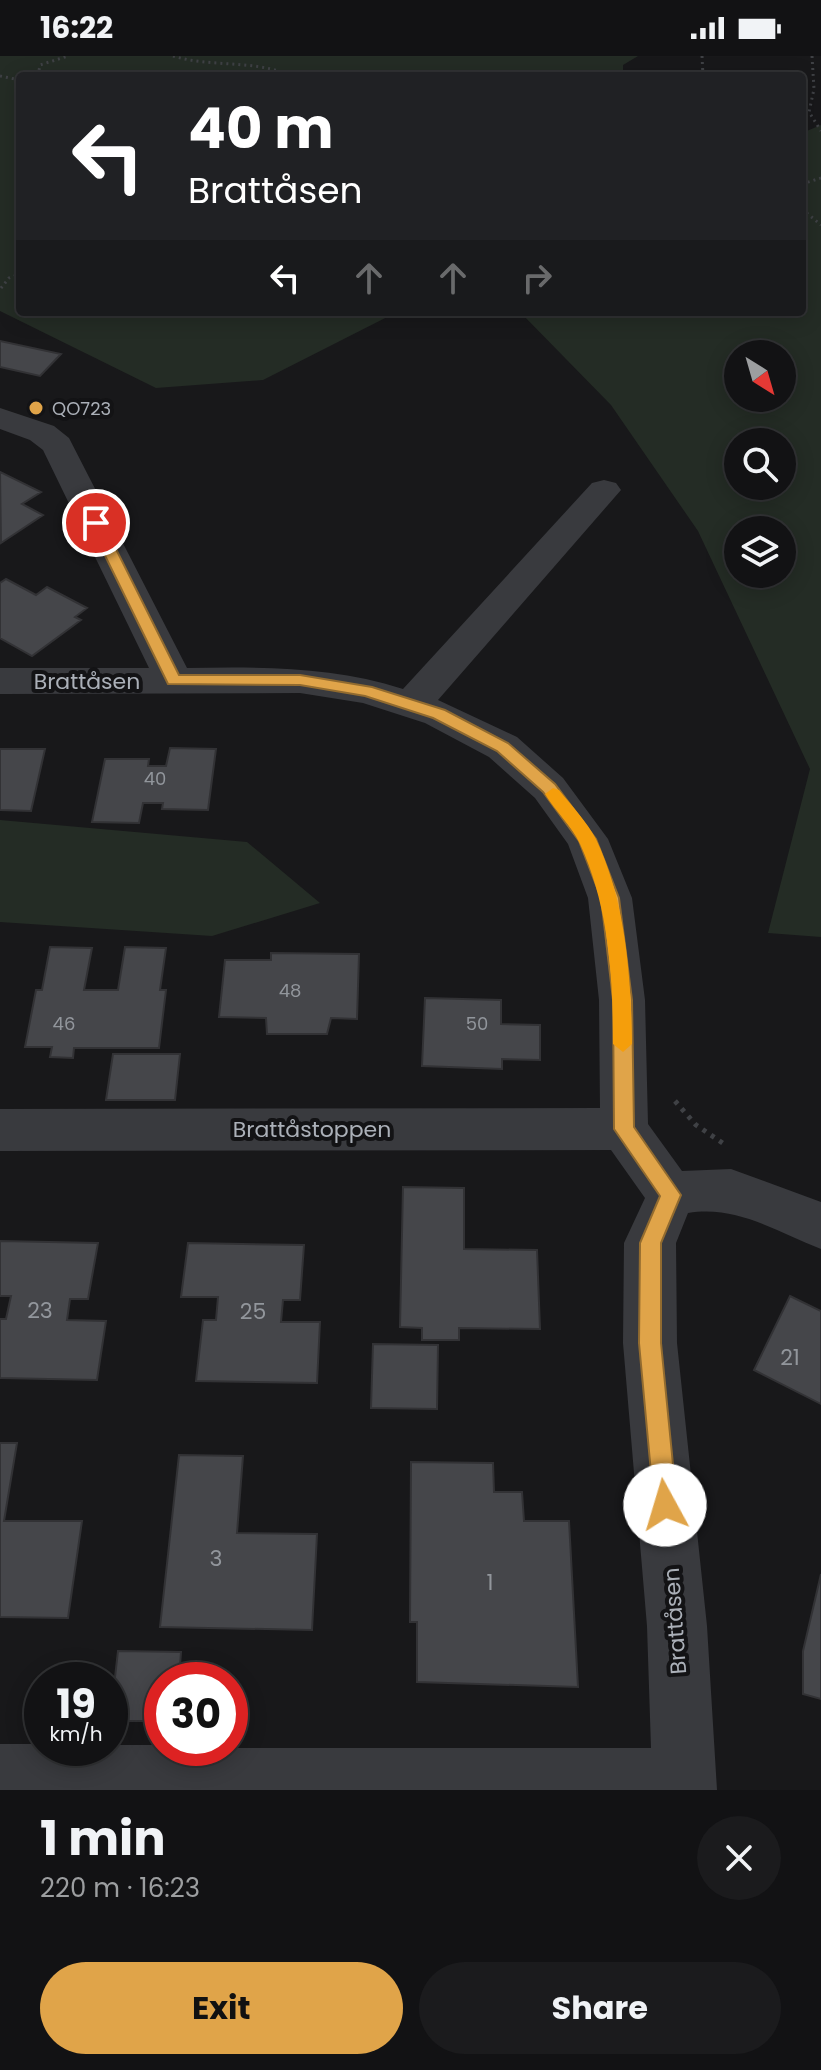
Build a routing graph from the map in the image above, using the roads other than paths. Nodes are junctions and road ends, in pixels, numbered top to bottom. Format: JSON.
{"nodes":[{"id":1,"x":16,"y":423,"type":"edge"},
{"id":2,"x":604,"y":490,"type":"dead end"},
{"id":3,"x":174,"y":680,"type":"junction"},
{"id":4,"x":0,"y":681,"type":"edge"},
{"id":5,"x":411,"y":705,"type":"junction"},
{"id":6,"x":624,"y":1129,"type":"junction"},
{"id":7,"x":0,"y":1130,"type":"edge"},
{"id":8,"x":671,"y":1195,"type":"junction"},
{"id":9,"x":821,"y":1226,"type":"edge"},
{"id":10,"x":0,"y":1776,"type":"edge"},
{"id":11,"x":684,"y":1785,"type":"edge"}],
"edges":[{"from":1,"to":3,"type":"street","name":"Brattåsen"},
{"from":2,"to":5,"type":"street"},
{"from":3,"to":4,"type":"street","name":"Brattåsen"},
{"from":3,"to":5,"type":"street","name":"Brattåsen"},
{"from":5,"to":6,"type":"street","name":"Brattåsen"},
{"from":6,"to":7,"type":"street","name":"Brattåstoppen"},
{"from":6,"to":8,"type":"street"},
{"from":8,"to":9,"type":"street"},
{"from":8,"to":11,"type":"street","name":"Brattåsen"},
{"from":10,"to":11,"type":"street"}]}
